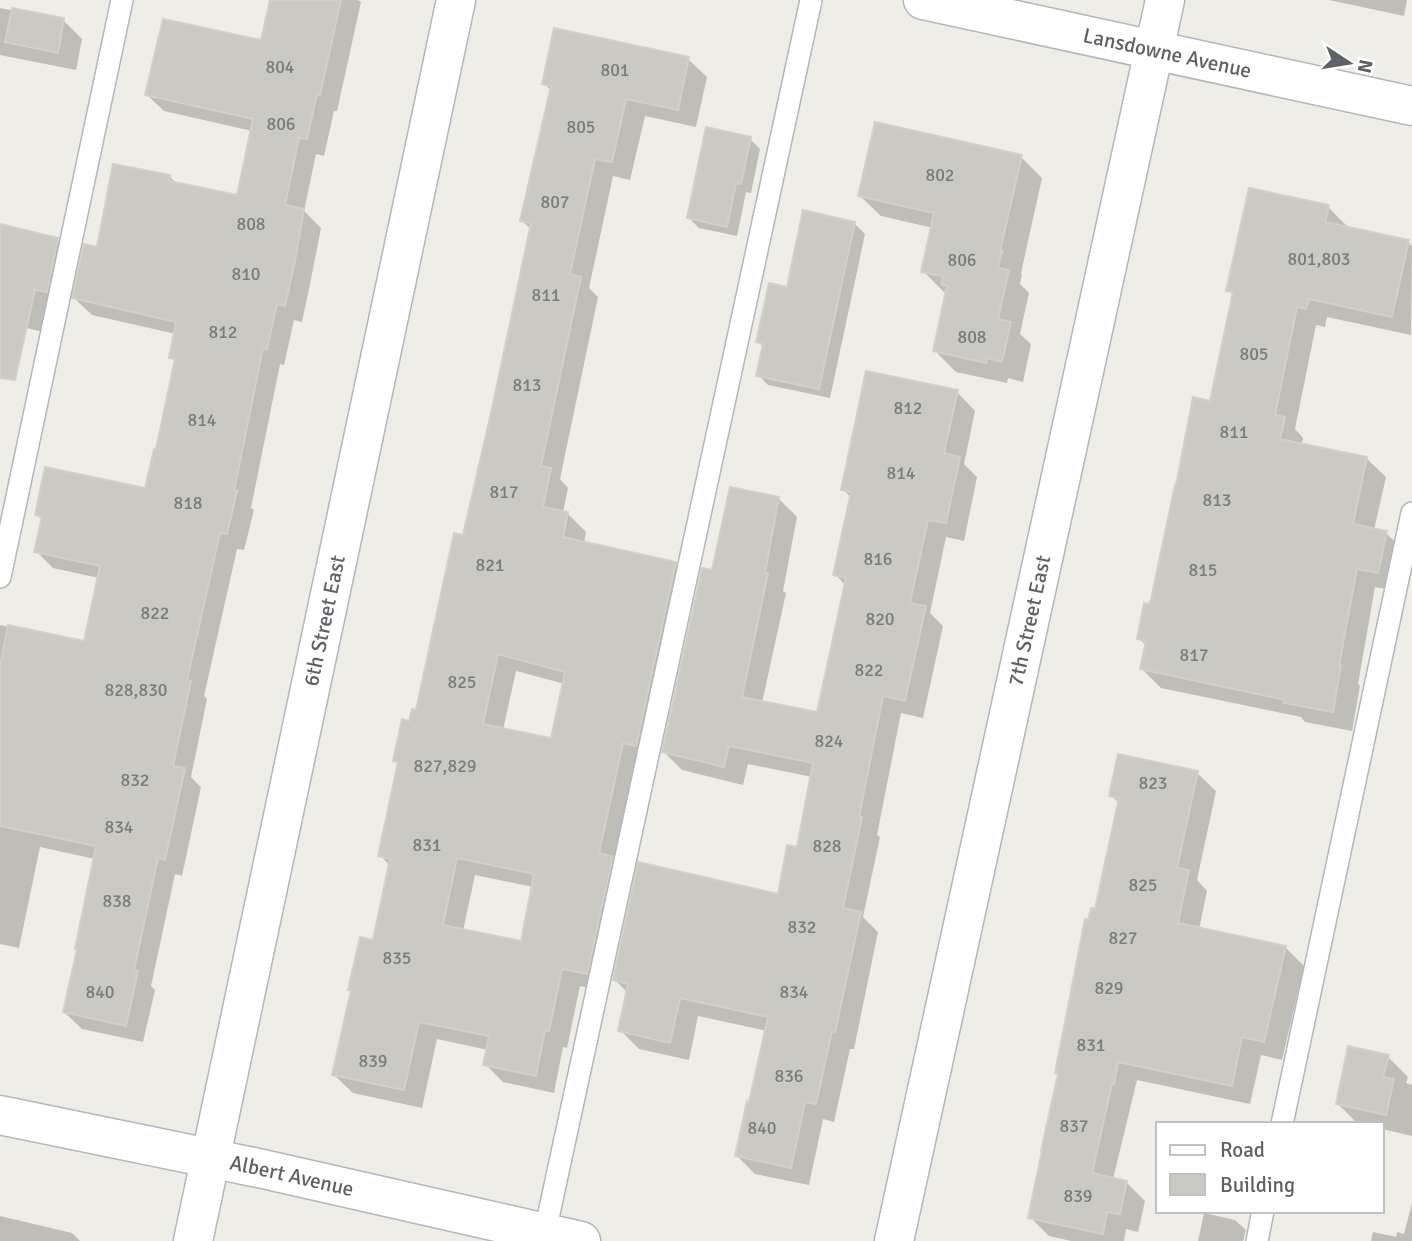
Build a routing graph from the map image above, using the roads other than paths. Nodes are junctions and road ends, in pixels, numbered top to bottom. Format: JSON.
{"nodes":[{"id":1,"x":122,"y":0,"type":"edge"},
{"id":2,"x":456,"y":0,"type":"edge"},
{"id":3,"x":811,"y":0,"type":"edge"},
{"id":4,"x":923,"y":0,"type":"edge"},
{"id":5,"x":1166,"y":0,"type":"edge"},
{"id":6,"x":1155,"y":51,"type":"junction"},
{"id":7,"x":1412,"y":106,"type":"edge"},
{"id":8,"x":1412,"y":513,"type":"edge"},
{"id":9,"x":0,"y":577,"type":"edge"},
{"id":10,"x":0,"y":1115,"type":"edge"},
{"id":11,"x":1282,"y":1122,"type":"edge"},
{"id":12,"x":210,"y":1158,"type":"junction"},
{"id":13,"x":1263,"y":1213,"type":"edge"},
{"id":14,"x":556,"y":1238,"type":"edge"},
{"id":15,"x":192,"y":1241,"type":"edge"},
{"id":16,"x":894,"y":1241,"type":"edge"},
{"id":17,"x":1257,"y":1241,"type":"edge"}],
"edges":[{"from":1,"to":9,"type":"lane"},
{"from":2,"to":12,"type":"street","name":"6th Street East"},
{"from":3,"to":14,"type":"lane"},
{"from":4,"to":6,"type":"street","name":"Lansdowne Avenue"},
{"from":5,"to":6,"type":"street","name":"7th Street East"},
{"from":6,"to":7,"type":"street","name":"Lansdowne Avenue"},
{"from":6,"to":16,"type":"street","name":"7th Street East"},
{"from":8,"to":11,"type":"lane"},
{"from":10,"to":12,"type":"street","name":"Albert Avenue"},
{"from":12,"to":14,"type":"street","name":"Albert Avenue"},
{"from":12,"to":15,"type":"street","name":"6th Street East"},
{"from":13,"to":17,"type":"lane"}]}
